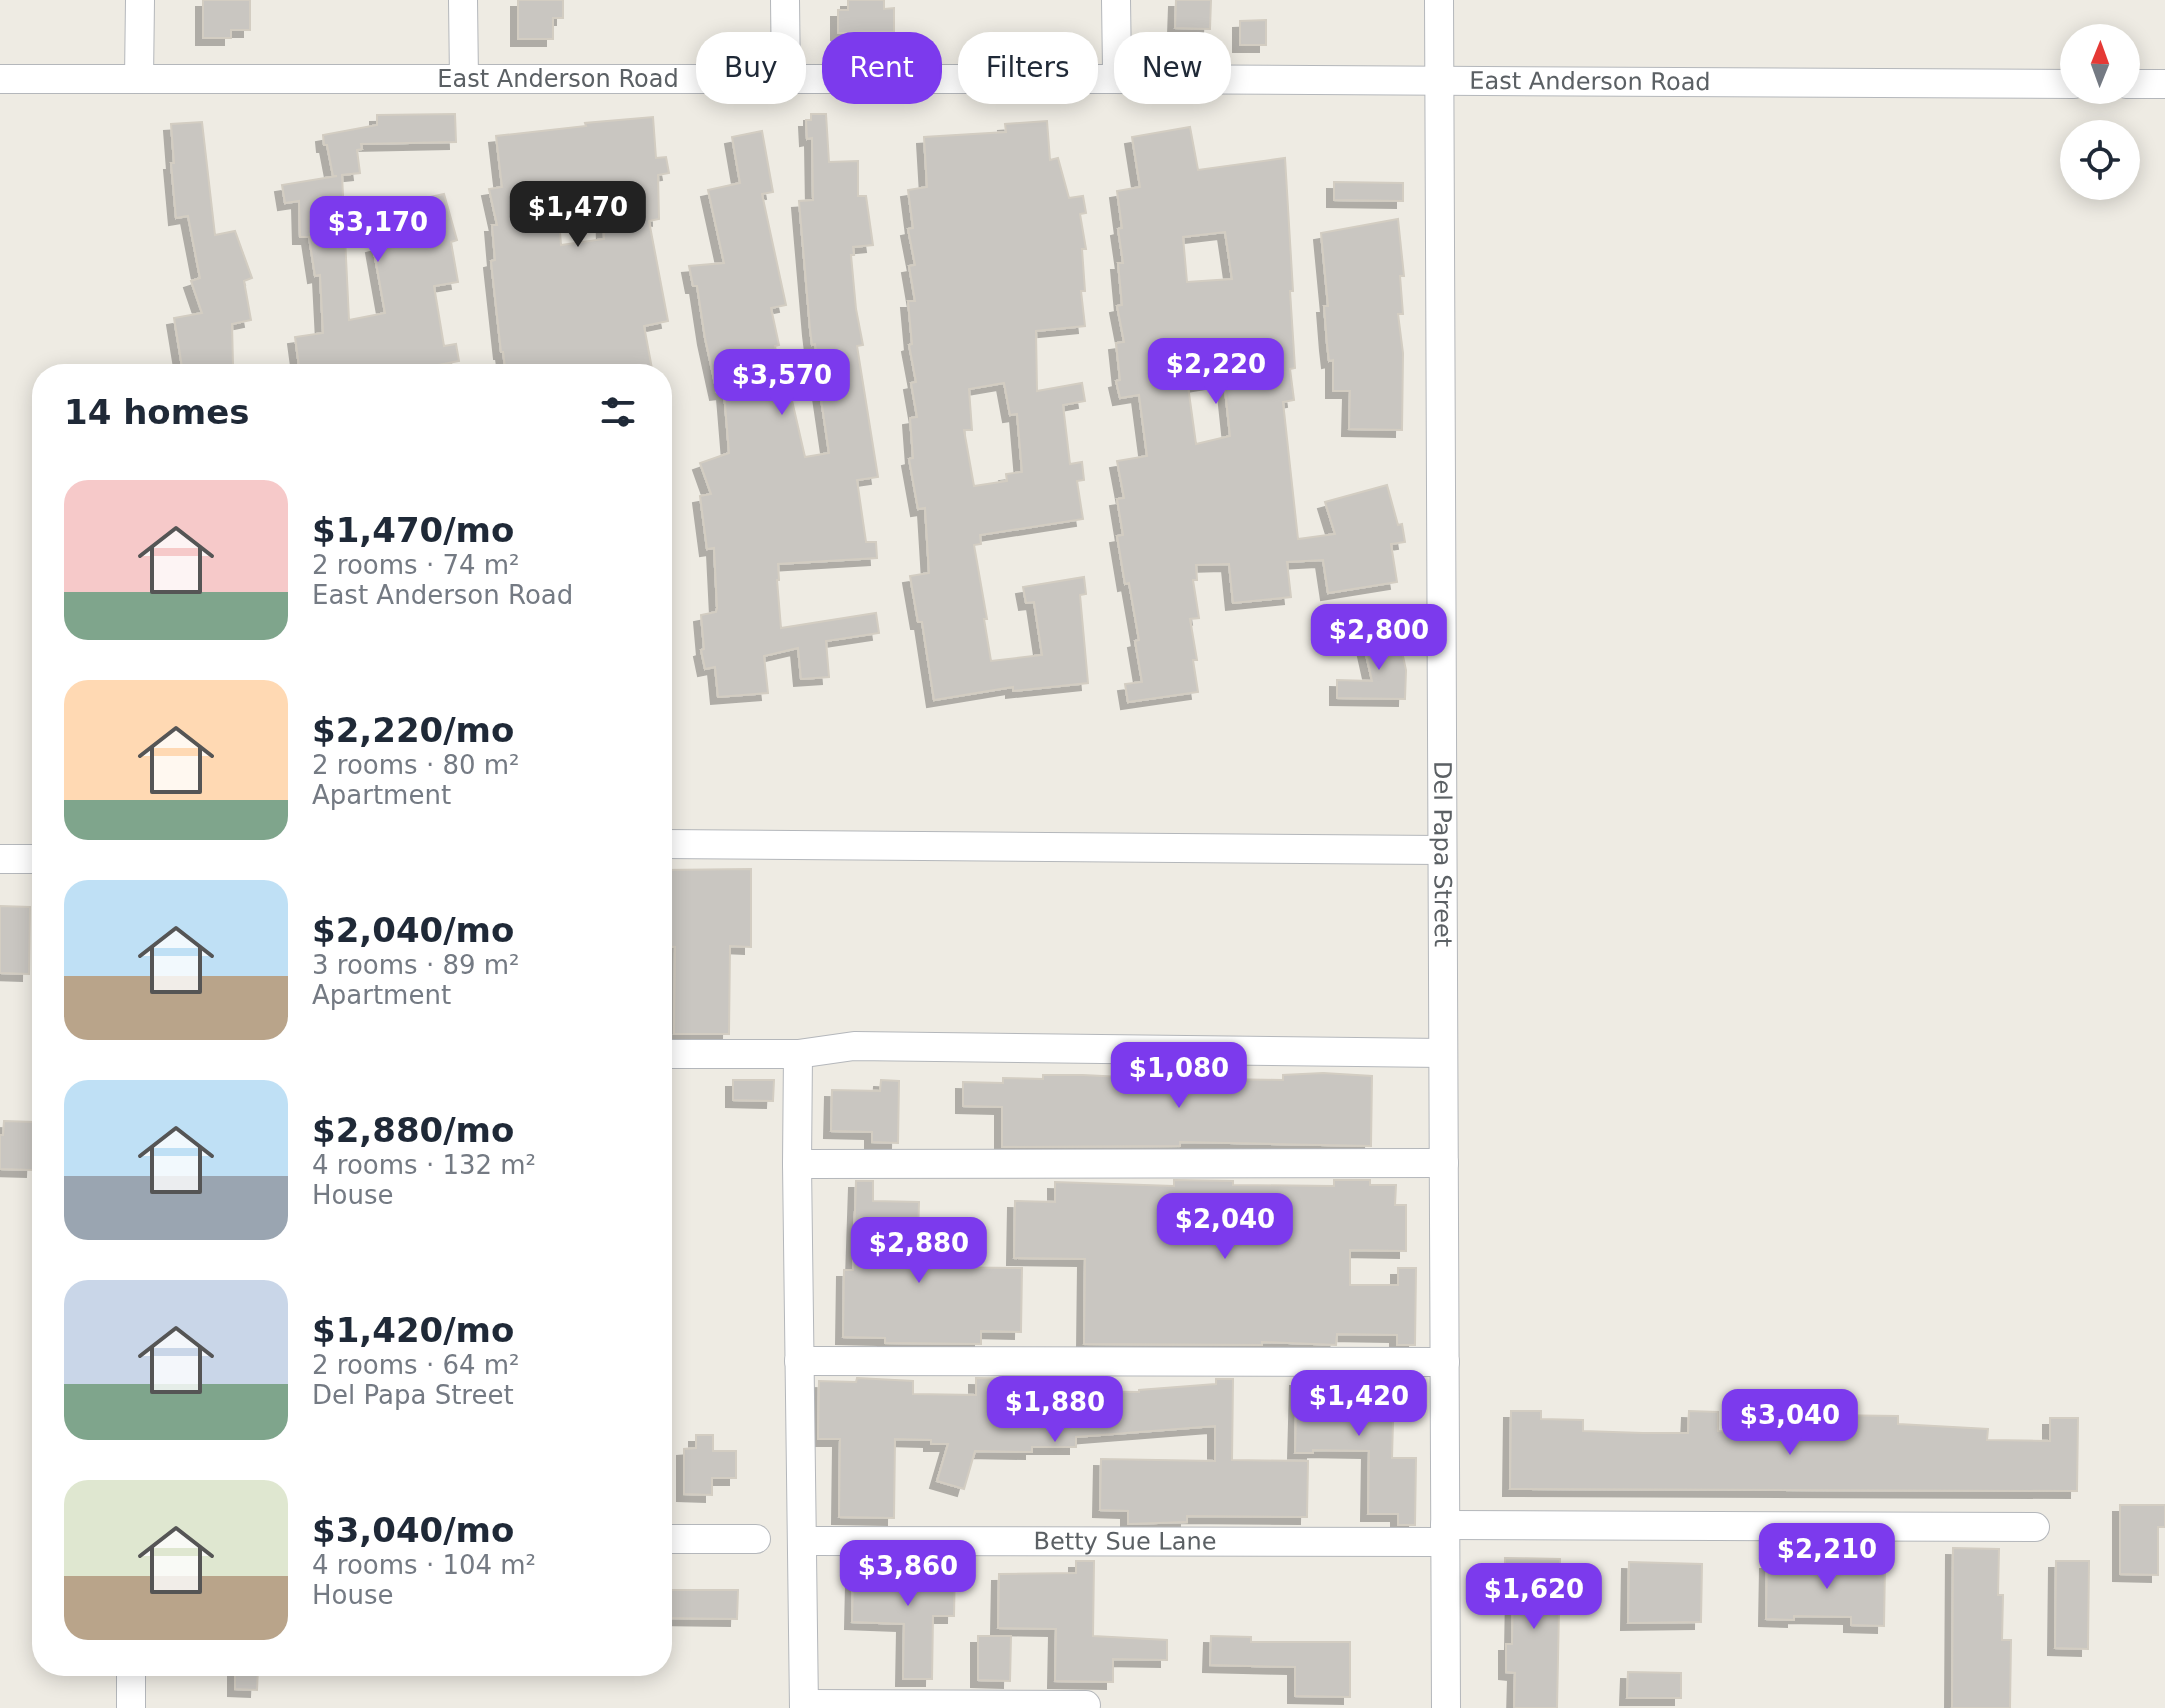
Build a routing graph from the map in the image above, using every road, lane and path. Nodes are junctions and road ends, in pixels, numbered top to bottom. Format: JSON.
{"nodes":[{"id":1,"x":140,"y":0,"type":"edge"},
{"id":2,"x":463,"y":0,"type":"edge"},
{"id":3,"x":785,"y":0,"type":"edge"},
{"id":4,"x":1116,"y":0,"type":"edge"},
{"id":5,"x":1439,"y":0,"type":"edge"},
{"id":6,"x":785,"y":32,"type":"edge"},
{"id":7,"x":0,"y":79,"type":"edge"},
{"id":8,"x":139,"y":79,"type":"junction"},
{"id":9,"x":464,"y":79,"type":"junction"},
{"id":10,"x":1111,"y":79,"type":"junction"},
{"id":11,"x":696,"y":80,"type":"edge"},
{"id":12,"x":806,"y":80,"type":"edge"},
{"id":13,"x":1439,"y":81,"type":"junction"},
{"id":14,"x":2060,"y":84,"type":"edge"},
{"id":15,"x":2140,"y":84,"type":"edge"},
{"id":16,"x":2165,"y":84,"type":"edge"},
{"id":17,"x":672,"y":844,"type":"edge"},
{"id":18,"x":1441,"y":850,"type":"junction"},
{"id":19,"x":0,"y":859,"type":"edge"},
{"id":20,"x":32,"y":859,"type":"edge"},
{"id":21,"x":1443,"y":1053,"type":"junction"},
{"id":22,"x":672,"y":1054,"type":"edge"},
{"id":23,"x":798,"y":1054,"type":"junction"},
{"id":24,"x":1444,"y":1163,"type":"junction"},
{"id":25,"x":797,"y":1164,"type":"junction"},
{"id":26,"x":799,"y":1361,"type":"junction"},
{"id":27,"x":1445,"y":1362,"type":"junction"},
{"id":28,"x":2035,"y":1527,"type":"dead end"},
{"id":29,"x":1445,"y":1534,"type":"junction"},
{"id":30,"x":672,"y":1539,"type":"edge"},
{"id":31,"x":756,"y":1539,"type":"dead end"},
{"id":32,"x":803,"y":1541,"type":"junction"},
{"id":33,"x":131,"y":1676,"type":"edge"},
{"id":34,"x":1086,"y":1705,"type":"dead end"},
{"id":35,"x":804,"y":1706,"type":"edge"},
{"id":36,"x":131,"y":1708,"type":"edge"},
{"id":37,"x":1446,"y":1708,"type":"edge"}],
"edges":[{"from":1,"to":8,"type":"street"},
{"from":2,"to":9,"type":"street"},
{"from":3,"to":6,"type":"street"},
{"from":4,"to":10,"type":"street"},
{"from":5,"to":13,"type":"street","name":"Del Papa Street"},
{"from":7,"to":8,"type":"street","name":"East Anderson Road"},
{"from":8,"to":9,"type":"street","name":"East Anderson Road"},
{"from":9,"to":11,"type":"street","name":"East Anderson Road"},
{"from":10,"to":12,"type":"street","name":"East Anderson Road"},
{"from":10,"to":13,"type":"street","name":"East Anderson Road"},
{"from":13,"to":14,"type":"street","name":"East Anderson Road"},
{"from":13,"to":18,"type":"street","name":"Del Papa Street"},
{"from":15,"to":16,"type":"street"},
{"from":17,"to":18,"type":"street"},
{"from":18,"to":21,"type":"street","name":"Del Papa Street"},
{"from":19,"to":20,"type":"street"},
{"from":21,"to":23,"type":"street"},
{"from":21,"to":24,"type":"street","name":"Del Papa Street"},
{"from":22,"to":23,"type":"street"},
{"from":23,"to":25,"type":"street"},
{"from":24,"to":25,"type":"street"},
{"from":24,"to":27,"type":"street","name":"Del Papa Street"},
{"from":25,"to":26,"type":"street"},
{"from":26,"to":27,"type":"street"},
{"from":26,"to":32,"type":"street"},
{"from":27,"to":29,"type":"street","name":"Del Papa Street"},
{"from":28,"to":29,"type":"street","name":"Betty Sue Lane"},
{"from":29,"to":32,"type":"street","name":"Betty Sue Lane"},
{"from":29,"to":37,"type":"street","name":"Del Papa Street"},
{"from":30,"to":31,"type":"street"},
{"from":32,"to":35,"type":"street"},
{"from":33,"to":36,"type":"street"},
{"from":34,"to":35,"type":"street"}]}
